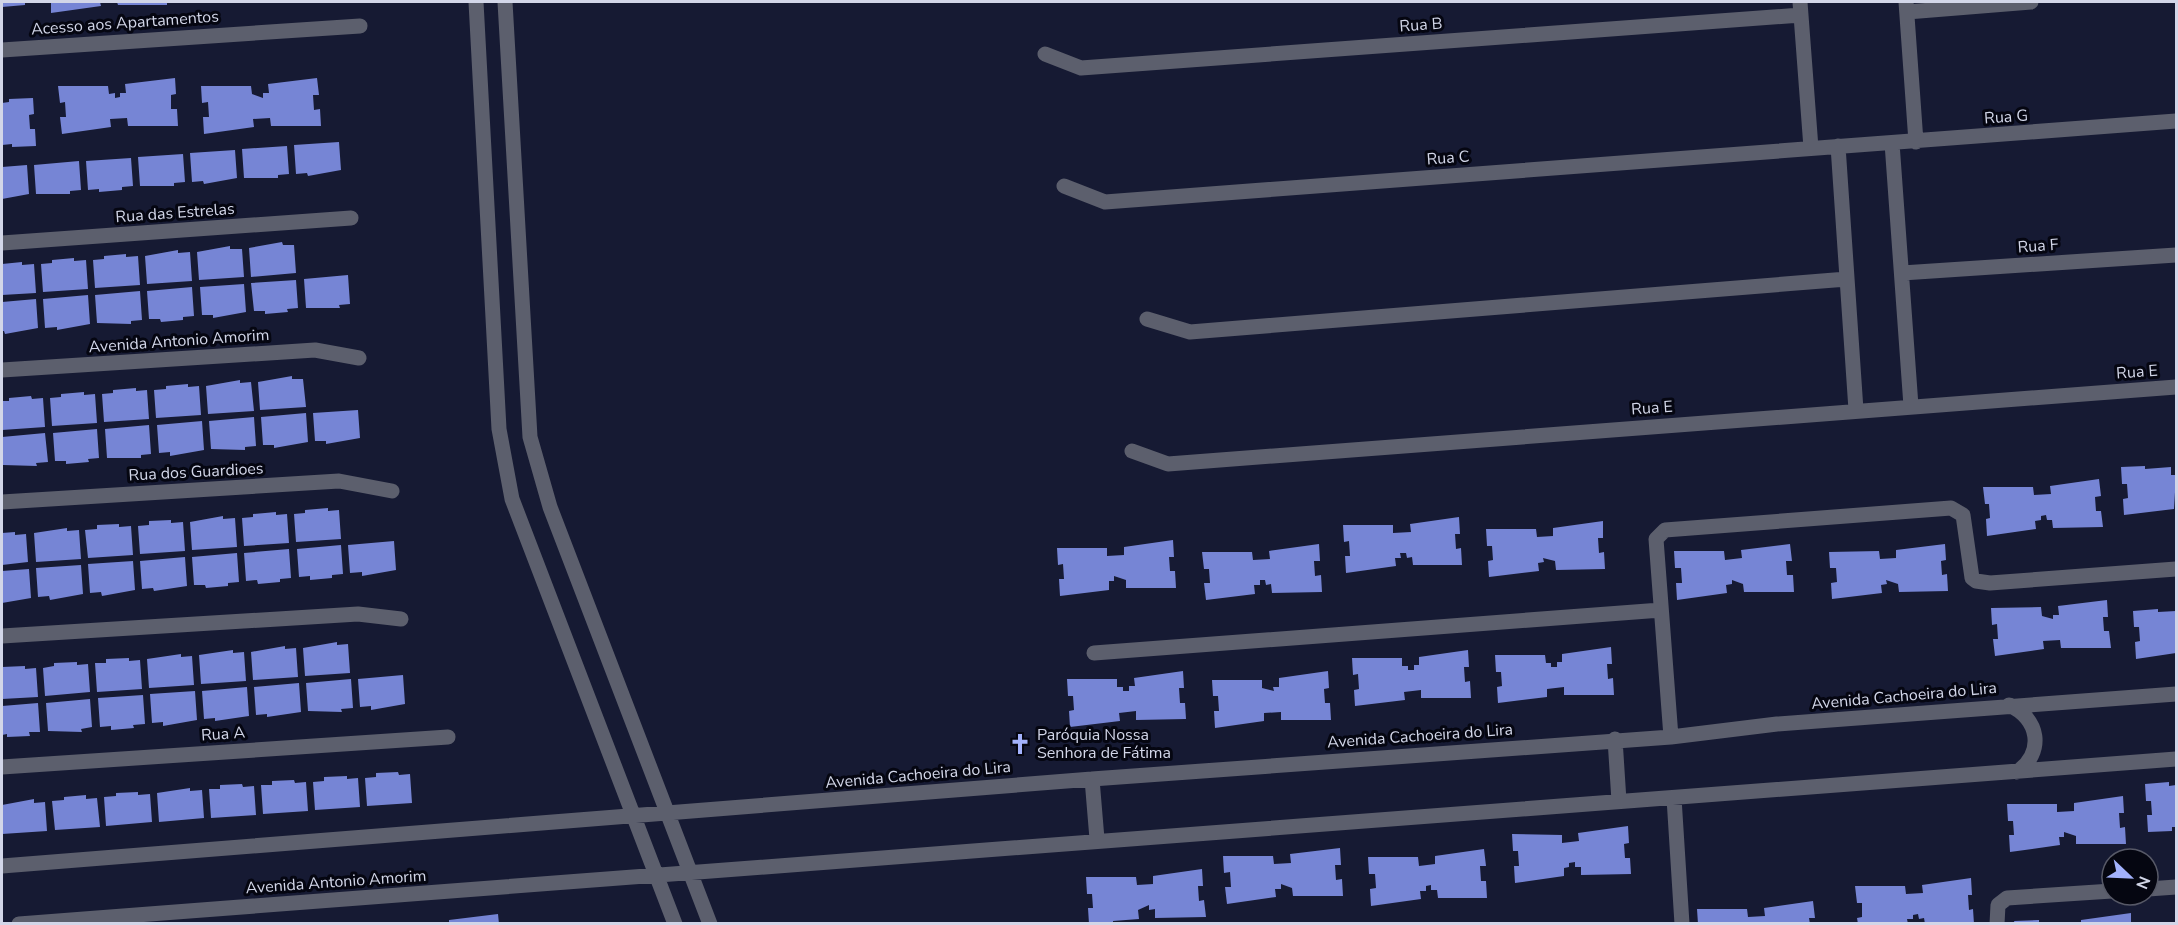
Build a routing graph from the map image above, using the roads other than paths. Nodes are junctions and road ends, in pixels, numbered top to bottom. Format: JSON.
{"nodes":[{"id":1,"x":476,"y":2,"type":"edge"},
{"id":2,"x":505,"y":2,"type":"edge"},
{"id":3,"x":2031,"y":2,"type":"edge"},
{"id":4,"x":1906,"y":7,"type":"edge"},
{"id":5,"x":1801,"y":8,"type":"edge"},
{"id":6,"x":360,"y":26,"type":"dead end"},
{"id":7,"x":2,"y":50,"type":"edge"},
{"id":8,"x":1046,"y":54,"type":"dead end"},
{"id":9,"x":2176,"y":121,"type":"edge"},
{"id":10,"x":1916,"y":142,"type":"junction"},
{"id":11,"x":1892,"y":143,"type":"junction"},
{"id":12,"x":1838,"y":146,"type":"junction"},
{"id":13,"x":1811,"y":148,"type":"junction"},
{"id":14,"x":1064,"y":186,"type":"dead end"},
{"id":15,"x":351,"y":218,"type":"dead end"},
{"id":16,"x":2,"y":243,"type":"edge"},
{"id":17,"x":2176,"y":255,"type":"edge"},
{"id":18,"x":1902,"y":273,"type":"junction"},
{"id":19,"x":1847,"y":279,"type":"junction"},
{"id":20,"x":1147,"y":320,"type":"dead end"},
{"id":21,"x":359,"y":358,"type":"dead end"},
{"id":22,"x":2,"y":370,"type":"edge"},
{"id":23,"x":2176,"y":387,"type":"edge"},
{"id":24,"x":1911,"y":406,"type":"junction"},
{"id":25,"x":1856,"y":411,"type":"junction"},
{"id":26,"x":1132,"y":451,"type":"dead end"},
{"id":27,"x":392,"y":491,"type":"dead end"},
{"id":28,"x":2,"y":502,"type":"edge"},
{"id":29,"x":2176,"y":569,"type":"edge"},
{"id":30,"x":1661,"y":610,"type":"junction"},
{"id":31,"x":401,"y":619,"type":"dead end"},
{"id":32,"x":2,"y":636,"type":"edge"},
{"id":33,"x":1094,"y":653,"type":"dead end"},
{"id":34,"x":2176,"y":694,"type":"edge"},
{"id":35,"x":2009,"y":705,"type":"junction"},
{"id":36,"x":1671,"y":736,"type":"junction"},
{"id":37,"x":448,"y":737,"type":"dead end"},
{"id":38,"x":1616,"y":739,"type":"junction"},
{"id":39,"x":2176,"y":759,"type":"edge"},
{"id":40,"x":2,"y":767,"type":"edge"},
{"id":41,"x":2017,"y":772,"type":"junction"},
{"id":42,"x":1092,"y":779,"type":"junction"},
{"id":43,"x":1674,"y":798,"type":"junction"},
{"id":44,"x":1619,"y":801,"type":"junction"},
{"id":45,"x":666,"y":814,"type":"junction"},
{"id":46,"x":634,"y":816,"type":"junction"},
{"id":47,"x":1097,"y":839,"type":"junction"},
{"id":48,"x":2,"y":866,"type":"edge"},
{"id":49,"x":689,"y":872,"type":"junction"},
{"id":50,"x":656,"y":876,"type":"junction"},
{"id":51,"x":2176,"y":887,"type":"edge"},
{"id":52,"x":2160,"y":888,"type":"edge"},
{"id":53,"x":2100,"y":892,"type":"edge"},
{"id":54,"x":19,"y":924,"type":"edge"},
{"id":55,"x":675,"y":924,"type":"edge"},
{"id":56,"x":710,"y":924,"type":"edge"},
{"id":57,"x":1682,"y":924,"type":"edge"},
{"id":58,"x":1997,"y":924,"type":"edge"}],
"edges":[{"from":1,"to":46,"type":"street"},
{"from":2,"to":45,"type":"street"},
{"from":3,"to":4,"type":"street"},
{"from":4,"to":10,"type":"street"},
{"from":5,"to":8,"type":"street","name":"Rua B"},
{"from":5,"to":13,"type":"street"},
{"from":6,"to":7,"type":"street","name":"Acesso aos Apartamentos"},
{"from":9,"to":10,"type":"street","name":"Rua G"},
{"from":10,"to":11,"type":"street","name":"Rua G"},
{"from":11,"to":12,"type":"street","name":"Rua G"},
{"from":11,"to":18,"type":"street"},
{"from":12,"to":13,"type":"street","name":"Rua C"},
{"from":12,"to":19,"type":"street"},
{"from":13,"to":14,"type":"street","name":"Rua C"},
{"from":15,"to":16,"type":"street","name":"Rua das Estrelas"},
{"from":17,"to":18,"type":"street","name":"Rua F"},
{"from":18,"to":24,"type":"street"},
{"from":19,"to":20,"type":"street"},
{"from":19,"to":25,"type":"street"},
{"from":21,"to":22,"type":"street","name":"Avenida Antonio Amorim"},
{"from":23,"to":24,"type":"street","name":"Rua E"},
{"from":24,"to":25,"type":"street","name":"Rua E"},
{"from":25,"to":26,"type":"street","name":"Rua E"},
{"from":27,"to":28,"type":"street","name":"Rua dos Guardioes"},
{"from":29,"to":30,"type":"street"},
{"from":30,"to":33,"type":"street"},
{"from":30,"to":36,"type":"street"},
{"from":31,"to":32,"type":"street"},
{"from":34,"to":35,"type":"street","name":"Avenida Cachoeira do Lira"},
{"from":35,"to":36,"type":"street","name":"Avenida Cachoeira do Lira"},
{"from":35,"to":41,"type":"street"},
{"from":36,"to":38,"type":"street","name":"Avenida Cachoeira do Lira"},
{"from":37,"to":40,"type":"street","name":"Rua A"},
{"from":38,"to":42,"type":"street","name":"Avenida Cachoeira do Lira"},
{"from":38,"to":44,"type":"street"},
{"from":39,"to":41,"type":"street"},
{"from":41,"to":43,"type":"street"},
{"from":42,"to":45,"type":"street","name":"Avenida Cachoeira do Lira"},
{"from":42,"to":47,"type":"street"},
{"from":43,"to":44,"type":"street"},
{"from":43,"to":57,"type":"street"},
{"from":44,"to":47,"type":"street"},
{"from":45,"to":46,"type":"street","name":"Avenida Cachoeira do Lira"},
{"from":45,"to":49,"type":"street"},
{"from":46,"to":48,"type":"street"},
{"from":46,"to":50,"type":"street"},
{"from":47,"to":49,"type":"street"},
{"from":49,"to":50,"type":"street","name":"Avenida Antonio Amorim"},
{"from":49,"to":56,"type":"street"},
{"from":50,"to":54,"type":"street","name":"Avenida Antonio Amorim"},
{"from":50,"to":55,"type":"street"},
{"from":51,"to":52,"type":"street"},
{"from":53,"to":58,"type":"street"}]}
